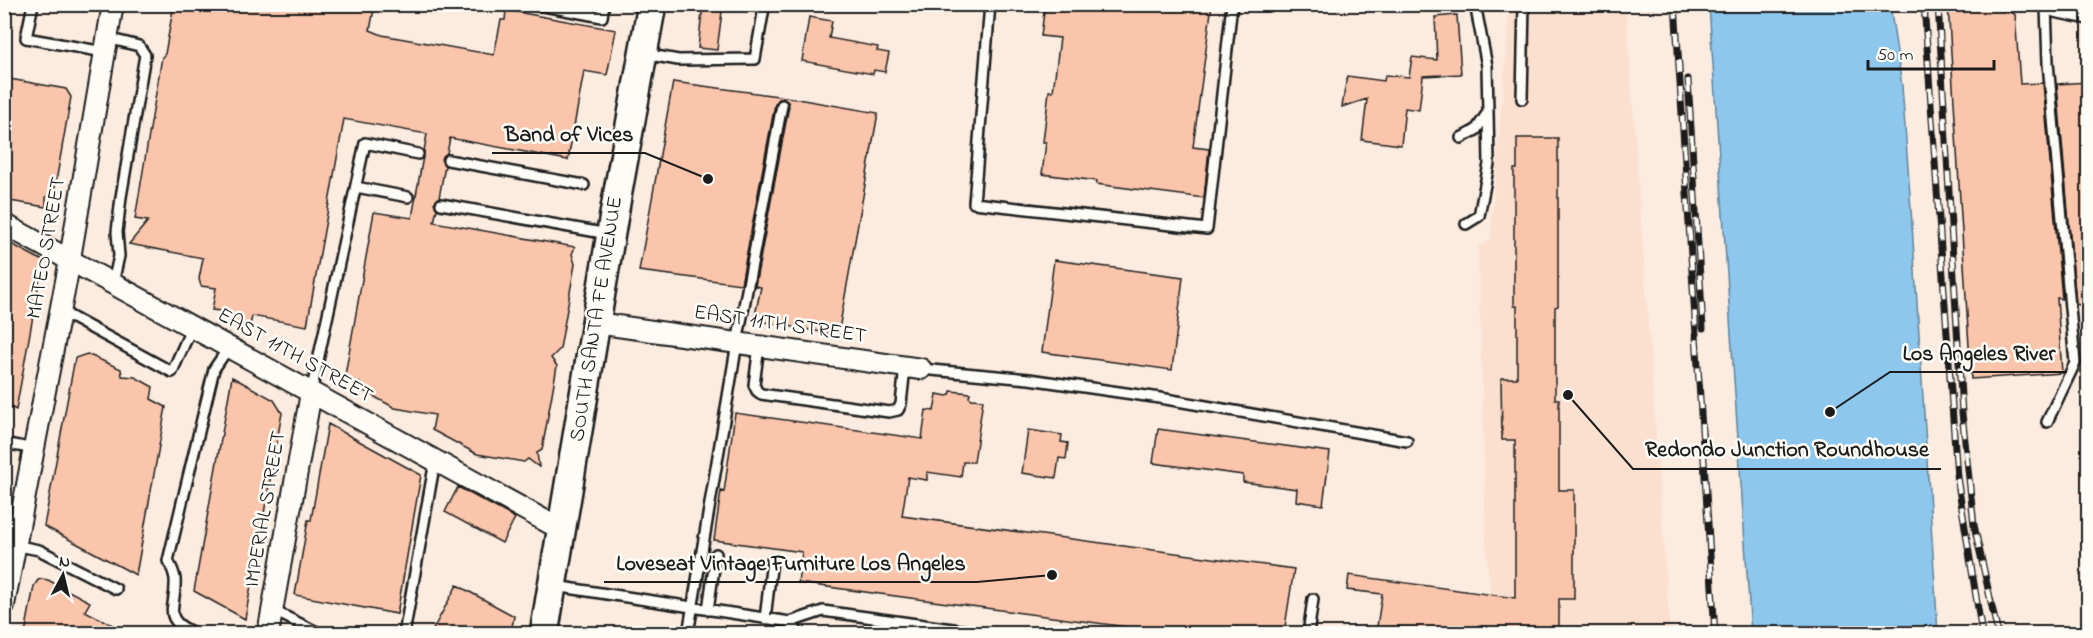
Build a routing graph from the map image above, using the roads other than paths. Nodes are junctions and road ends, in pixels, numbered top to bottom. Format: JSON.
{"nodes":[{"id":1,"x":33,"y":4,"type":"edge"},
{"id":2,"x":113,"y":4,"type":"edge"},
{"id":3,"x":532,"y":4,"type":"edge"},
{"id":4,"x":604,"y":4,"type":"edge"},
{"id":5,"x":990,"y":4,"type":"edge"},
{"id":6,"x":1232,"y":4,"type":"edge"},
{"id":7,"x":1474,"y":4,"type":"edge"},
{"id":8,"x":1524,"y":4,"type":"edge"},
{"id":9,"x":2046,"y":5,"type":"edge"},
{"id":10,"x":649,"y":6,"type":"edge"},
{"id":11,"x":764,"y":8,"type":"dead end"},
{"id":12,"x":2088,"y":19,"type":"edge"},
{"id":13,"x":106,"y":45,"type":"junction"},
{"id":14,"x":643,"y":54,"type":"junction"},
{"id":15,"x":1522,"y":99,"type":"dead end"},
{"id":16,"x":782,"y":105,"type":"dead end"},
{"id":17,"x":1488,"y":111,"type":"junction"},
{"id":18,"x":1461,"y":138,"type":"dead end"},
{"id":19,"x":418,"y":154,"type":"dead end"},
{"id":20,"x":448,"y":160,"type":"dead end"},
{"id":21,"x":584,"y":185,"type":"dead end"},
{"id":22,"x":356,"y":187,"type":"junction"},
{"id":23,"x":408,"y":197,"type":"dead end"},
{"id":24,"x":441,"y":204,"type":"dead end"},
{"id":25,"x":4,"y":224,"type":"edge"},
{"id":26,"x":1466,"y":224,"type":"dead end"},
{"id":27,"x":611,"y":234,"type":"junction"},
{"id":28,"x":70,"y":259,"type":"junction"},
{"id":29,"x":113,"y":283,"type":"junction"},
{"id":30,"x":60,"y":311,"type":"junction"},
{"id":31,"x":596,"y":322,"type":"junction"},
{"id":32,"x":192,"y":327,"type":"junction"},
{"id":33,"x":737,"y":343,"type":"junction"},
{"id":34,"x":759,"y":346,"type":"junction"},
{"id":35,"x":229,"y":347,"type":"junction"},
{"id":36,"x":913,"y":368,"type":"junction"},
{"id":37,"x":310,"y":393,"type":"junction"},
{"id":38,"x":2047,"y":422,"type":"dead end"},
{"id":39,"x":1407,"y":441,"type":"dead end"},
{"id":40,"x":4,"y":443,"type":"edge"},
{"id":41,"x":34,"y":448,"type":"junction"},
{"id":42,"x":435,"y":461,"type":"junction"},
{"id":43,"x":562,"y":530,"type":"junction"},
{"id":44,"x":10,"y":544,"type":"edge"},
{"id":45,"x":716,"y":554,"type":"dead end"},
{"id":46,"x":772,"y":560,"type":"dead end"},
{"id":47,"x":552,"y":586,"type":"junction"},
{"id":48,"x":116,"y":589,"type":"dead end"},
{"id":49,"x":1313,"y":598,"type":"dead end"},
{"id":50,"x":4,"y":605,"type":"edge"},
{"id":51,"x":693,"y":608,"type":"junction"},
{"id":52,"x":272,"y":610,"type":"junction"},
{"id":53,"x":708,"y":610,"type":"junction"},
{"id":54,"x":765,"y":618,"type":"junction"},
{"id":55,"x":790,"y":622,"type":"junction"},
{"id":56,"x":196,"y":633,"type":"edge"},
{"id":57,"x":268,"y":633,"type":"edge"},
{"id":58,"x":321,"y":633,"type":"edge"},
{"id":59,"x":404,"y":633,"type":"edge"},
{"id":60,"x":544,"y":633,"type":"edge"},
{"id":61,"x":688,"y":633,"type":"edge"},
{"id":62,"x":800,"y":633,"type":"edge"},
{"id":63,"x":989,"y":633,"type":"edge"},
{"id":64,"x":1308,"y":633,"type":"edge"}],
"edges":[{"from":1,"to":13,"type":"lane"},
{"from":2,"to":13,"type":"street","name":"MATEO STREET"},
{"from":3,"to":4,"type":"lane"},
{"from":5,"to":6,"type":"lane"},
{"from":7,"to":17,"type":"lane"},
{"from":8,"to":15,"type":"lane"},
{"from":9,"to":12,"type":"lane"},
{"from":9,"to":38,"type":"lane"},
{"from":10,"to":14,"type":"main road","name":"SOUTH SANTA FE AVENUE"},
{"from":11,"to":14,"type":"lane"},
{"from":13,"to":28,"type":"street","name":"MATEO STREET"},
{"from":13,"to":29,"type":"lane"},
{"from":14,"to":27,"type":"main road","name":"SOUTH SANTA FE AVENUE"},
{"from":16,"to":33,"type":"lane"},
{"from":17,"to":18,"type":"lane"},
{"from":17,"to":26,"type":"lane"},
{"from":19,"to":22,"type":"lane"},
{"from":20,"to":21,"type":"lane"},
{"from":22,"to":23,"type":"lane"},
{"from":22,"to":37,"type":"lane"},
{"from":24,"to":27,"type":"lane"},
{"from":25,"to":28,"type":"street","name":"EAST 11TH STREET"},
{"from":27,"to":31,"type":"main road","name":"SOUTH SANTA FE AVENUE"},
{"from":28,"to":29,"type":"street","name":"EAST 11TH STREET"},
{"from":28,"to":30,"type":"street","name":"MATEO STREET"},
{"from":29,"to":32,"type":"street","name":"EAST 11TH STREET"},
{"from":30,"to":32,"type":"lane"},
{"from":30,"to":41,"type":"street","name":"MATEO STREET"},
{"from":31,"to":33,"type":"street","name":"EAST 11TH STREET"},
{"from":31,"to":43,"type":"main road","name":"SOUTH SANTA FE AVENUE"},
{"from":32,"to":35,"type":"street","name":"EAST 11TH STREET"},
{"from":33,"to":34,"type":"street","name":"EAST 11TH STREET"},
{"from":33,"to":51,"type":"lane"},
{"from":34,"to":36,"type":"street","name":"EAST 11TH STREET"},
{"from":34,"to":36,"type":"lane"},
{"from":35,"to":37,"type":"street","name":"EAST 11TH STREET"},
{"from":35,"to":56,"type":"lane"},
{"from":36,"to":39,"type":"lane"},
{"from":37,"to":42,"type":"street","name":"EAST 11TH STREET"},
{"from":37,"to":52,"type":"street","name":"IMPERIAL STREET"},
{"from":40,"to":41,"type":"lane"},
{"from":41,"to":44,"type":"street","name":"MATEO STREET"},
{"from":42,"to":43,"type":"street","name":"EAST 11TH STREET"},
{"from":42,"to":59,"type":"lane"},
{"from":43,"to":47,"type":"main road","name":"SOUTH SANTA FE AVENUE"},
{"from":44,"to":48,"type":"lane"},
{"from":44,"to":50,"type":"street","name":"MATEO STREET"},
{"from":45,"to":53,"type":"lane"},
{"from":46,"to":54,"type":"lane"},
{"from":47,"to":51,"type":"lane"},
{"from":47,"to":60,"type":"main road","name":"SOUTH SANTA FE AVENUE"},
{"from":49,"to":64,"type":"lane"},
{"from":51,"to":53,"type":"lane"},
{"from":51,"to":61,"type":"lane"},
{"from":52,"to":57,"type":"street","name":"IMPERIAL STREET"},
{"from":52,"to":58,"type":"lane"},
{"from":53,"to":54,"type":"lane"},
{"from":54,"to":55,"type":"lane"},
{"from":55,"to":62,"type":"lane"},
{"from":55,"to":63,"type":"lane"}]}
